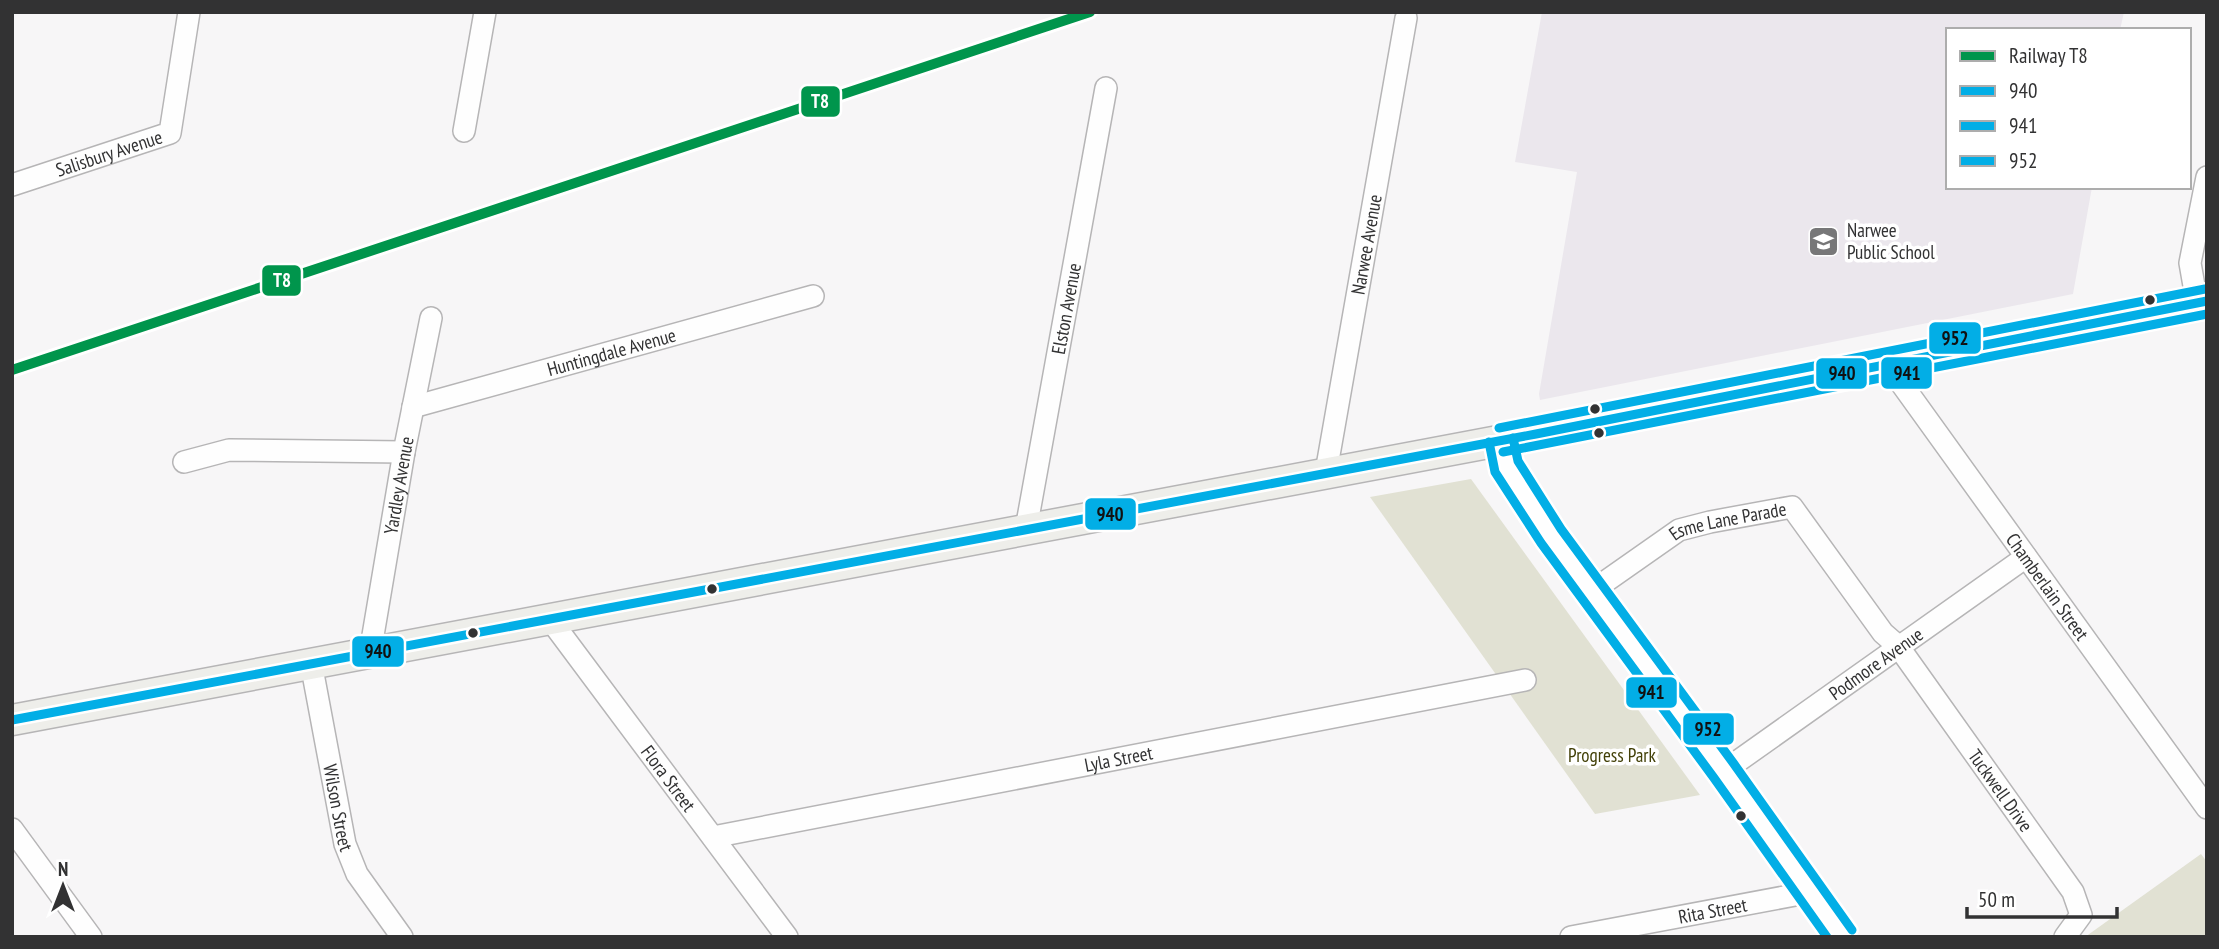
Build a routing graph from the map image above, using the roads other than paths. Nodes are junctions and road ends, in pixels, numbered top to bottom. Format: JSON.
{"nodes":[{"id":1,"x":189,"y":12,"type":"edge"},
{"id":2,"x":485,"y":12,"type":"edge"},
{"id":3,"x":1406,"y":18,"type":"dead end"},
{"id":4,"x":1106,"y":88,"type":"dead end"},
{"id":5,"x":464,"y":131,"type":"dead end"},
{"id":6,"x":2207,"y":177,"type":"edge"},
{"id":7,"x":12,"y":185,"type":"edge"},
{"id":8,"x":813,"y":296,"type":"dead end"},
{"id":9,"x":2202,"y":302,"type":"edge"},
{"id":10,"x":431,"y":318,"type":"dead end"},
{"id":11,"x":1888,"y":365,"type":"junction"},
{"id":12,"x":413,"y":407,"type":"junction"},
{"id":13,"x":1502,"y":440,"type":"junction"},
{"id":14,"x":404,"y":452,"type":"junction"},
{"id":15,"x":184,"y":462,"type":"dead end"},
{"id":16,"x":1326,"y":472,"type":"junction"},
{"id":17,"x":1026,"y":529,"type":"junction"},
{"id":18,"x":2026,"y":557,"type":"junction"},
{"id":19,"x":1592,"y":591,"type":"junction"},
{"id":20,"x":549,"y":618,"type":"junction"},
{"id":21,"x":1898,"y":646,"type":"junction"},
{"id":22,"x":370,"y":653,"type":"junction"},
{"id":23,"x":311,"y":663,"type":"junction"},
{"id":24,"x":1525,"y":680,"type":"dead end"},
{"id":25,"x":12,"y":720,"type":"edge"},
{"id":26,"x":1724,"y":771,"type":"junction"},
{"id":27,"x":2207,"y":808,"type":"edge"},
{"id":28,"x":12,"y":829,"type":"edge"},
{"id":29,"x":713,"y":838,"type":"junction"},
{"id":30,"x":1811,"y":892,"type":"junction"},
{"id":31,"x":91,"y":937,"type":"edge"},
{"id":32,"x":402,"y":937,"type":"edge"},
{"id":33,"x":787,"y":937,"type":"edge"},
{"id":34,"x":1572,"y":937,"type":"edge"},
{"id":35,"x":1842,"y":937,"type":"edge"},
{"id":36,"x":2065,"y":937,"type":"edge"}],
"edges":[{"from":1,"to":7,"type":"street","name":"Salisbury Avenue"},
{"from":2,"to":5,"type":"street"},
{"from":3,"to":16,"type":"street","name":"Narwee Avenue"},
{"from":4,"to":17,"type":"street","name":"Elston Avenue"},
{"from":6,"to":9,"type":"street"},
{"from":8,"to":12,"type":"street","name":"Huntingdale Avenue"},
{"from":9,"to":11,"type":"street"},
{"from":10,"to":12,"type":"street","name":"Yardley Avenue"},
{"from":11,"to":13,"type":"street"},
{"from":11,"to":18,"type":"street","name":"Chamberlain Street"},
{"from":12,"to":14,"type":"street","name":"Yardley Avenue"},
{"from":13,"to":16,"type":"street"},
{"from":13,"to":19,"type":"street"},
{"from":14,"to":15,"type":"street"},
{"from":14,"to":22,"type":"street","name":"Yardley Avenue"},
{"from":16,"to":17,"type":"street"},
{"from":17,"to":20,"type":"street"},
{"from":18,"to":21,"type":"street","name":"Podmore Avenue"},
{"from":18,"to":27,"type":"street","name":"Chamberlain Street"},
{"from":19,"to":21,"type":"street","name":"Esme Lane Parade"},
{"from":19,"to":26,"type":"street"},
{"from":20,"to":22,"type":"street"},
{"from":20,"to":29,"type":"street","name":"Flora Street"},
{"from":21,"to":26,"type":"street","name":"Podmore Avenue"},
{"from":21,"to":36,"type":"street","name":"Tuckwell Drive"},
{"from":22,"to":23,"type":"street"},
{"from":23,"to":25,"type":"street"},
{"from":23,"to":32,"type":"street","name":"Wilson Street"},
{"from":24,"to":29,"type":"street","name":"Lyla Street"},
{"from":26,"to":30,"type":"street"},
{"from":28,"to":31,"type":"street"},
{"from":29,"to":33,"type":"street","name":"Flora Street"},
{"from":30,"to":34,"type":"street","name":"Rita Street"},
{"from":30,"to":35,"type":"street"}]}
